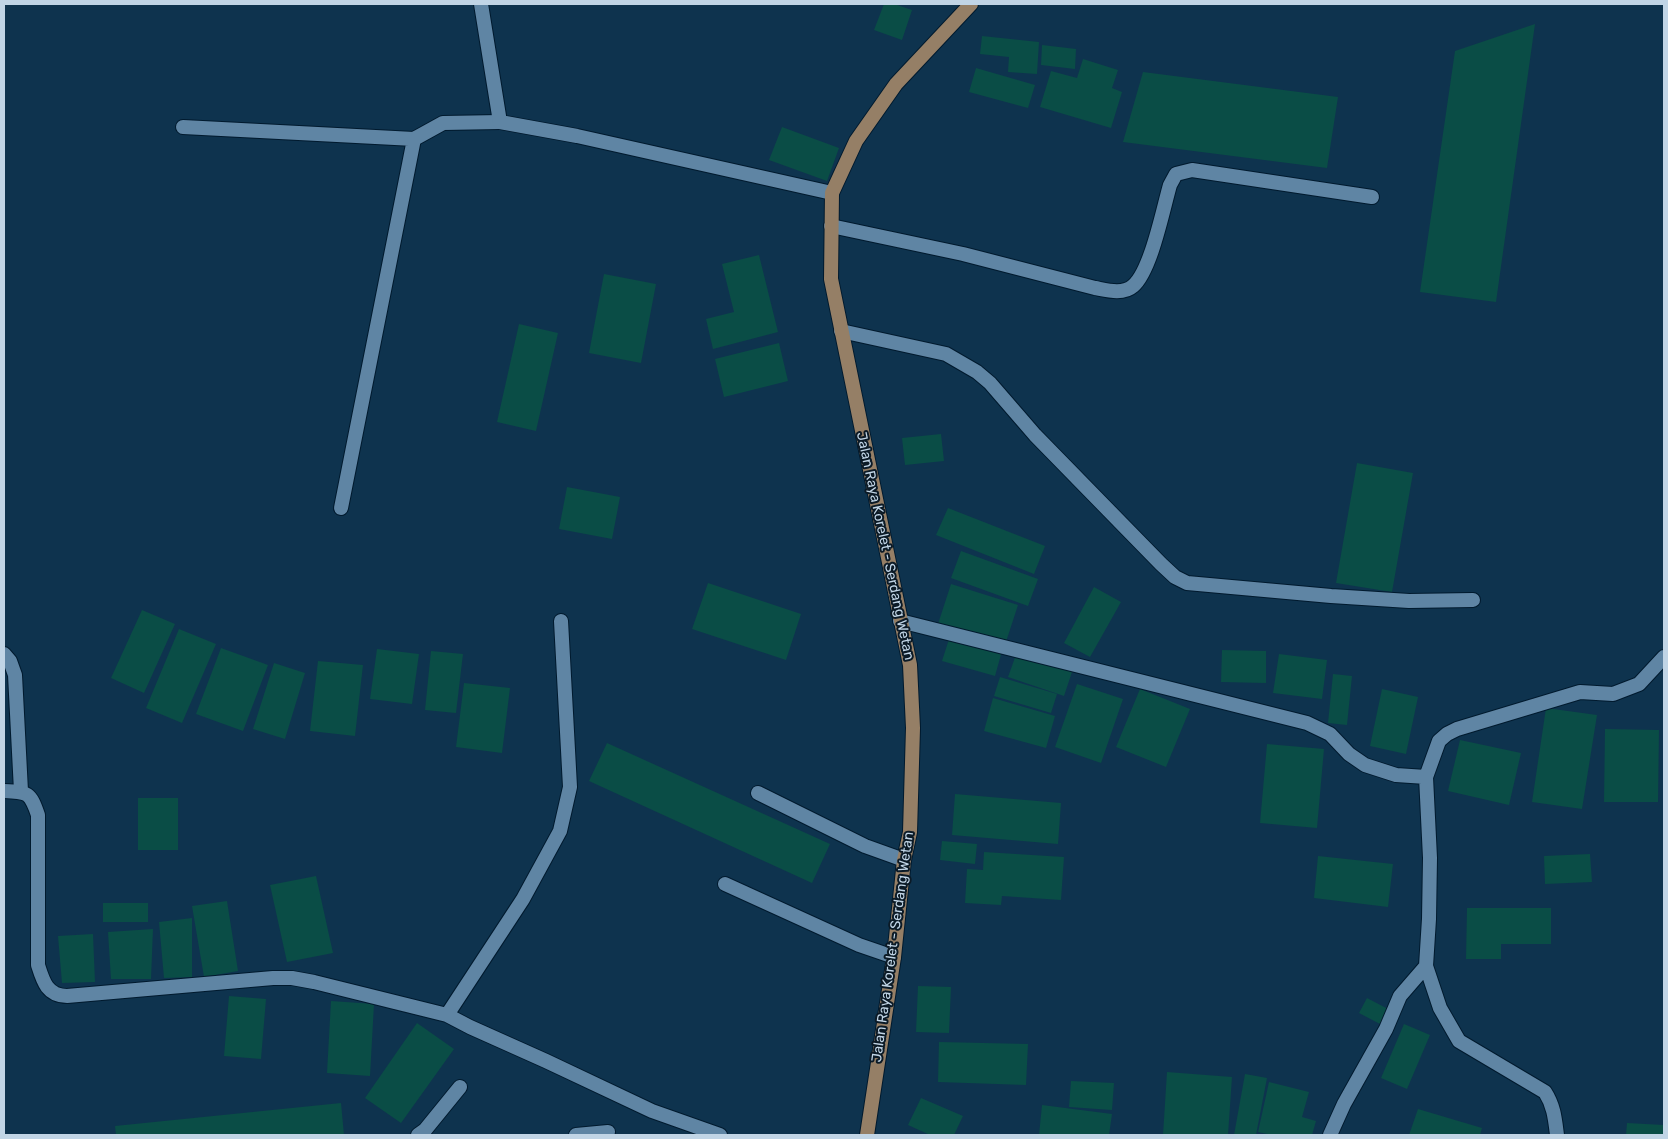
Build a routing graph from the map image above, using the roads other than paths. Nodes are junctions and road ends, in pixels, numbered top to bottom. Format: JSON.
{"nodes":[{"id":1,"x":481,"y":4,"type":"edge"},
{"id":2,"x":971,"y":4,"type":"edge"},
{"id":3,"x":500,"y":122,"type":"junction"},
{"id":4,"x":183,"y":127,"type":"dead end"},
{"id":5,"x":414,"y":139,"type":"junction"},
{"id":6,"x":832,"y":193,"type":"junction"},
{"id":7,"x":1372,"y":197,"type":"dead end"},
{"id":8,"x":831,"y":226,"type":"junction"},
{"id":9,"x":841,"y":331,"type":"junction"},
{"id":10,"x":341,"y":508,"type":"dead end"},
{"id":11,"x":1473,"y":600,"type":"dead end"},
{"id":12,"x":560,"y":621,"type":"dead end"},
{"id":13,"x":900,"y":621,"type":"junction"},
{"id":14,"x":4,"y":654,"type":"edge"},
{"id":15,"x":1664,"y":657,"type":"edge"},
{"id":16,"x":1426,"y":777,"type":"junction"},
{"id":17,"x":4,"y":791,"type":"edge"},
{"id":18,"x":21,"y":791,"type":"junction"},
{"id":19,"x":758,"y":794,"type":"dead end"},
{"id":20,"x":904,"y":860,"type":"junction"},
{"id":21,"x":725,"y":884,"type":"dead end"},
{"id":22,"x":894,"y":957,"type":"junction"},
{"id":23,"x":1426,"y":966,"type":"junction"},
{"id":24,"x":447,"y":1015,"type":"junction"},
{"id":25,"x":460,"y":1087,"type":"dead end"},
{"id":26,"x":608,"y":1132,"type":"dead end"},
{"id":27,"x":418,"y":1135,"type":"edge"},
{"id":28,"x":576,"y":1135,"type":"edge"},
{"id":29,"x":720,"y":1135,"type":"edge"},
{"id":30,"x":867,"y":1135,"type":"edge"},
{"id":31,"x":1330,"y":1135,"type":"edge"},
{"id":32,"x":1556,"y":1135,"type":"edge"}],
"edges":[{"from":1,"to":3,"type":"street"},
{"from":2,"to":6,"type":"main road","name":"Jalan Raya Korelet - Serdang Wetan"},
{"from":3,"to":5,"type":"street"},
{"from":3,"to":6,"type":"street"},
{"from":4,"to":5,"type":"street"},
{"from":5,"to":10,"type":"street"},
{"from":6,"to":8,"type":"main road","name":"Jalan Raya Korelet - Serdang Wetan"},
{"from":7,"to":8,"type":"street"},
{"from":8,"to":9,"type":"main road","name":"Jalan Raya Korelet - Serdang Wetan"},
{"from":9,"to":11,"type":"street"},
{"from":9,"to":13,"type":"main road","name":"Jalan Raya Korelet - Serdang Wetan"},
{"from":12,"to":24,"type":"street"},
{"from":13,"to":16,"type":"street"},
{"from":13,"to":20,"type":"main road","name":"Jalan Raya Korelet - Serdang Wetan"},
{"from":14,"to":18,"type":"street"},
{"from":15,"to":16,"type":"street"},
{"from":16,"to":23,"type":"street"},
{"from":17,"to":18,"type":"street"},
{"from":18,"to":24,"type":"street"},
{"from":19,"to":20,"type":"street"},
{"from":20,"to":22,"type":"main road","name":"Jalan Raya Korelet - Serdang Wetan"},
{"from":21,"to":22,"type":"street"},
{"from":22,"to":30,"type":"main road","name":"Jalan Raya Korelet - Serdang Wetan"},
{"from":23,"to":31,"type":"street"},
{"from":23,"to":32,"type":"street"},
{"from":24,"to":29,"type":"street"},
{"from":25,"to":27,"type":"street"},
{"from":26,"to":28,"type":"street"}]}
